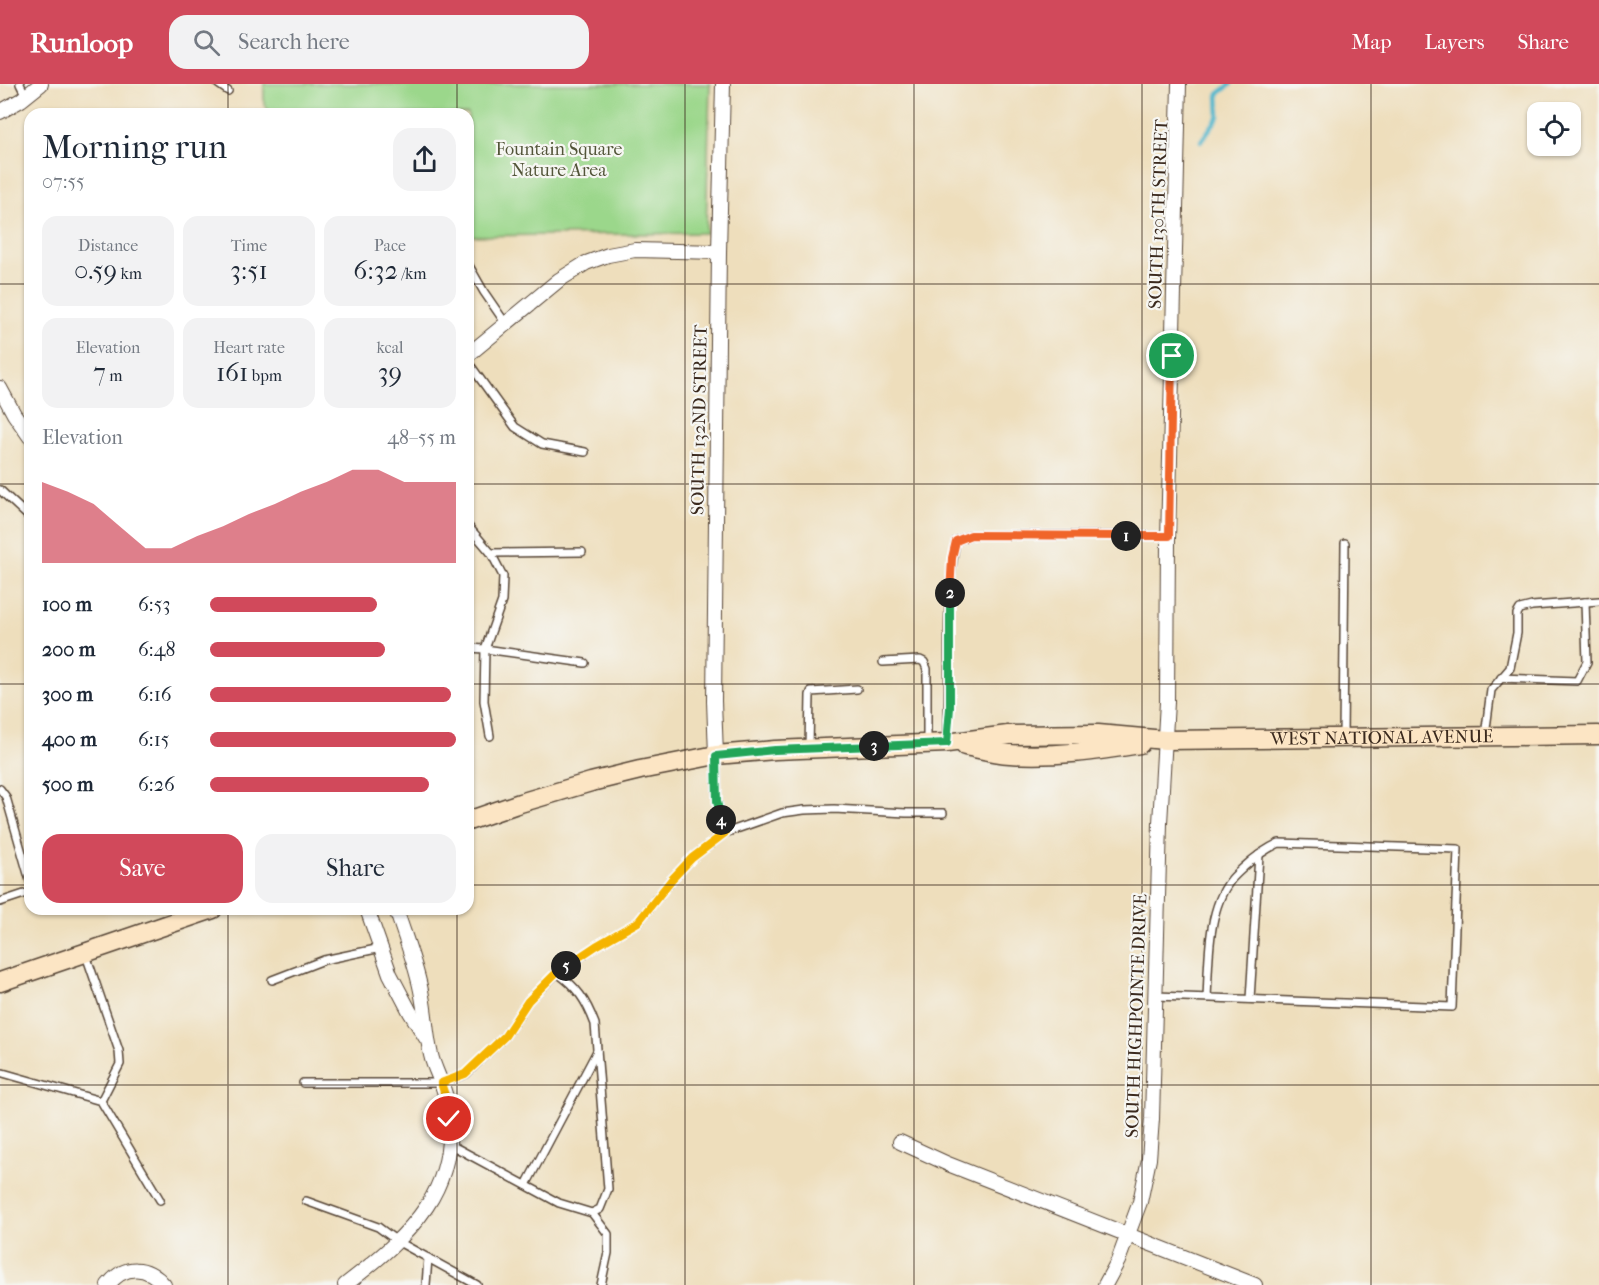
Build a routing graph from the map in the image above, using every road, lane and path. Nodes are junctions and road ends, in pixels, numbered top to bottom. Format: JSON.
{"nodes":[{"id":1,"x":41,"y":84,"type":"edge"},
{"id":2,"x":218,"y":84,"type":"edge"},
{"id":3,"x":723,"y":84,"type":"edge"},
{"id":4,"x":1179,"y":84,"type":"edge"},
{"id":5,"x":23,"y":90,"type":"edge"},
{"id":6,"x":228,"y":91,"type":"dead end"},
{"id":7,"x":0,"y":112,"type":"edge"},
{"id":8,"x":718,"y":252,"type":"junction"},
{"id":9,"x":474,"y":274,"type":"edge"},
{"id":10,"x":506,"y":324,"type":"junction"},
{"id":11,"x":474,"y":350,"type":"edge"},
{"id":12,"x":474,"y":370,"type":"edge"},
{"id":13,"x":1,"y":393,"type":"edge"},
{"id":14,"x":24,"y":429,"type":"edge"},
{"id":15,"x":585,"y":452,"type":"dead end"},
{"id":16,"x":0,"y":490,"type":"edge"},
{"id":17,"x":24,"y":512,"type":"edge"},
{"id":18,"x":474,"y":533,"type":"edge"},
{"id":19,"x":1169,"y":536,"type":"junction"},
{"id":20,"x":1345,"y":543,"type":"dead end"},
{"id":21,"x":582,"y":552,"type":"dead end"},
{"id":22,"x":491,"y":553,"type":"junction"},
{"id":23,"x":1599,"y":601,"type":"edge"},
{"id":24,"x":1586,"y":602,"type":"junction"},
{"id":25,"x":474,"y":648,"type":"edge"},
{"id":26,"x":485,"y":649,"type":"junction"},
{"id":27,"x":883,"y":662,"type":"dead end"},
{"id":28,"x":585,"y":663,"type":"dead end"},
{"id":29,"x":1501,"y":678,"type":"junction"},
{"id":30,"x":857,"y":689,"type":"dead end"},
{"id":31,"x":1599,"y":735,"type":"edge"},
{"id":32,"x":490,"y":736,"type":"dead end"},
{"id":33,"x":1485,"y":736,"type":"junction"},
{"id":34,"x":1343,"y":737,"type":"junction"},
{"id":35,"x":1165,"y":740,"type":"junction"},
{"id":36,"x":947,"y":743,"type":"junction"},
{"id":37,"x":927,"y":744,"type":"junction"},
{"id":38,"x":810,"y":748,"type":"junction"},
{"id":39,"x":716,"y":756,"type":"junction"},
{"id":40,"x":0,"y":789,"type":"edge"},
{"id":41,"x":943,"y":813,"type":"dead end"},
{"id":42,"x":474,"y":819,"type":"edge"},
{"id":43,"x":725,"y":833,"type":"junction"},
{"id":44,"x":1259,"y":855,"type":"junction"},
{"id":45,"x":24,"y":860,"type":"edge"},
{"id":46,"x":24,"y":894,"type":"edge"},
{"id":47,"x":0,"y":902,"type":"edge"},
{"id":48,"x":196,"y":915,"type":"edge"},
{"id":49,"x":369,"y":915,"type":"edge"},
{"id":50,"x":398,"y":915,"type":"edge"},
{"id":51,"x":406,"y":939,"type":"junction"},
{"id":52,"x":381,"y":948,"type":"junction"},
{"id":53,"x":85,"y":953,"type":"junction"},
{"id":54,"x":557,"y":972,"type":"junction"},
{"id":55,"x":272,"y":980,"type":"dead end"},
{"id":56,"x":0,"y":982,"type":"edge"},
{"id":57,"x":1156,"y":996,"type":"junction"},
{"id":58,"x":1207,"y":998,"type":"junction"},
{"id":59,"x":1250,"y":999,"type":"junction"},
{"id":60,"x":428,"y":1041,"type":"junction"},
{"id":61,"x":597,"y":1051,"type":"junction"},
{"id":62,"x":3,"y":1073,"type":"dead end"},
{"id":63,"x":303,"y":1083,"type":"dead end"},
{"id":64,"x":441,"y":1083,"type":"junction"},
{"id":65,"x":101,"y":1101,"type":"junction"},
{"id":66,"x":900,"y":1142,"type":"dead end"},
{"id":67,"x":449,"y":1144,"type":"junction"},
{"id":68,"x":526,"y":1185,"type":"junction"},
{"id":69,"x":160,"y":1200,"type":"dead end"},
{"id":70,"x":306,"y":1201,"type":"dead end"},
{"id":71,"x":592,"y":1213,"type":"junction"},
{"id":72,"x":1128,"y":1235,"type":"junction"},
{"id":73,"x":397,"y":1241,"type":"junction"},
{"id":74,"x":428,"y":1258,"type":"junction"},
{"id":75,"x":108,"y":1285,"type":"edge"},
{"id":76,"x":164,"y":1285,"type":"edge"},
{"id":77,"x":345,"y":1285,"type":"edge"},
{"id":78,"x":426,"y":1285,"type":"edge"},
{"id":79,"x":477,"y":1285,"type":"edge"},
{"id":80,"x":601,"y":1285,"type":"edge"},
{"id":81,"x":1105,"y":1285,"type":"edge"},
{"id":82,"x":1255,"y":1285,"type":"edge"}],
"edges":[{"from":1,"to":5,"type":"street"},
{"from":2,"to":6,"type":"lane"},
{"from":3,"to":8,"type":"street","name":"SOUTH 132ND STREET"},
{"from":4,"to":19,"type":"street","name":"SOUTH 130TH STREET"},
{"from":5,"to":7,"type":"street"},
{"from":8,"to":10,"type":"street"},
{"from":8,"to":39,"type":"street","name":"SOUTH 132ND STREET"},
{"from":9,"to":10,"type":"lane"},
{"from":10,"to":11,"type":"street"},
{"from":12,"to":15,"type":"lane"},
{"from":13,"to":14,"type":"street"},
{"from":16,"to":17,"type":"lane"},
{"from":18,"to":22,"type":"lane"},
{"from":19,"to":35,"type":"street","name":"SOUTH 130TH STREET"},
{"from":19,"to":36,"type":"lane"},
{"from":20,"to":34,"type":"lane"},
{"from":21,"to":22,"type":"lane"},
{"from":22,"to":26,"type":"lane"},
{"from":23,"to":24,"type":"lane"},
{"from":24,"to":29,"type":"lane"},
{"from":24,"to":29,"type":"lane"},
{"from":25,"to":26,"type":"lane"},
{"from":26,"to":28,"type":"lane"},
{"from":26,"to":32,"type":"lane"},
{"from":27,"to":37,"type":"lane"},
{"from":29,"to":33,"type":"lane"},
{"from":30,"to":38,"type":"lane"},
{"from":31,"to":33,"type":"main road","name":"WEST NATIONAL AVENUE"},
{"from":33,"to":34,"type":"main road","name":"WEST NATIONAL AVENUE"},
{"from":34,"to":35,"type":"main road","name":"WEST NATIONAL AVENUE"},
{"from":35,"to":36,"type":"main road","name":"WEST NATIONAL AVENUE"},
{"from":35,"to":57,"type":"street","name":"SOUTH HIGHPOINTE DRIVE"},
{"from":36,"to":37,"type":"main road","name":"WEST NATIONAL AVENUE"},
{"from":37,"to":38,"type":"main road","name":"WEST NATIONAL AVENUE"},
{"from":38,"to":39,"type":"main road","name":"WEST NATIONAL AVENUE"},
{"from":39,"to":42,"type":"main road","name":"WEST NATIONAL AVENUE"},
{"from":39,"to":43,"type":"lane"},
{"from":40,"to":45,"type":"lane"},
{"from":41,"to":43,"type":"lane"},
{"from":43,"to":54,"type":"lane"},
{"from":44,"to":58,"type":"lane"},
{"from":44,"to":59,"type":"lane"},
{"from":44,"to":59,"type":"lane"},
{"from":46,"to":47,"type":"lane"},
{"from":48,"to":53,"type":"main road"},
{"from":49,"to":52,"type":"street"},
{"from":50,"to":51,"type":"street"},
{"from":51,"to":52,"type":"street"},
{"from":51,"to":60,"type":"street"},
{"from":52,"to":55,"type":"lane"},
{"from":52,"to":60,"type":"street"},
{"from":53,"to":56,"type":"main road"},
{"from":53,"to":65,"type":"lane"},
{"from":54,"to":61,"type":"lane"},
{"from":54,"to":64,"type":"lane"},
{"from":57,"to":58,"type":"lane"},
{"from":57,"to":72,"type":"street","name":"SOUTH HIGHPOINTE DRIVE"},
{"from":58,"to":59,"type":"lane"},
{"from":60,"to":64,"type":"street"},
{"from":61,"to":68,"type":"lane"},
{"from":61,"to":71,"type":"lane"},
{"from":62,"to":65,"type":"lane"},
{"from":63,"to":64,"type":"lane"},
{"from":64,"to":67,"type":"street"},
{"from":65,"to":69,"type":"lane"},
{"from":66,"to":72,"type":"street"},
{"from":67,"to":68,"type":"lane"},
{"from":67,"to":73,"type":"street"},
{"from":68,"to":71,"type":"lane"},
{"from":70,"to":73,"type":"lane"},
{"from":71,"to":80,"type":"lane"},
{"from":72,"to":81,"type":"street","name":"SOUTH HIGHPOINTE DRIVE"},
{"from":72,"to":82,"type":"street"},
{"from":73,"to":74,"type":"lane"},
{"from":73,"to":77,"type":"street"},
{"from":74,"to":78,"type":"lane"},
{"from":74,"to":79,"type":"lane"},
{"from":75,"to":76,"type":"street"}]}
